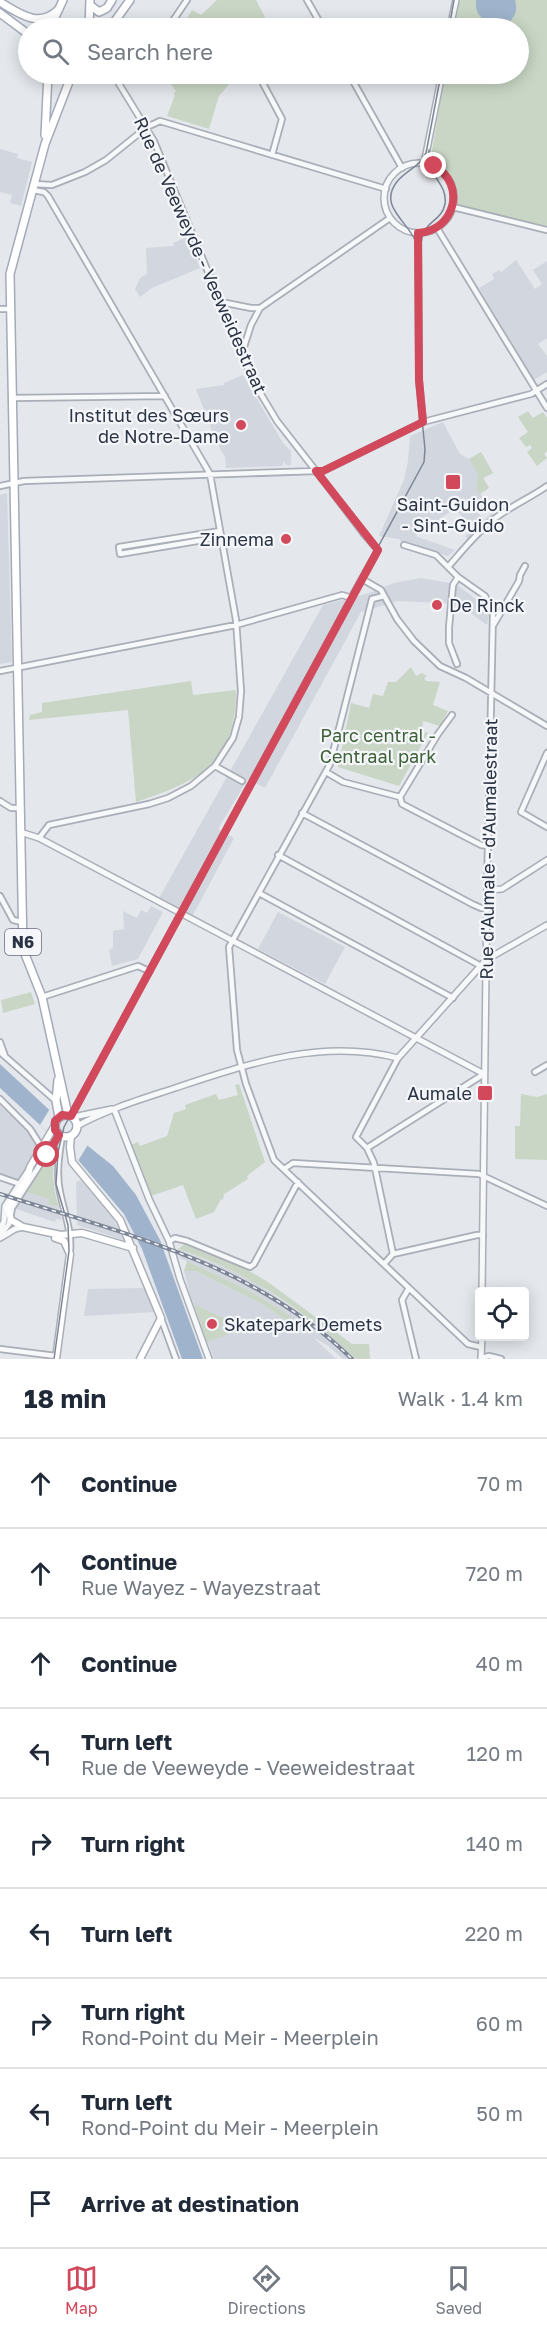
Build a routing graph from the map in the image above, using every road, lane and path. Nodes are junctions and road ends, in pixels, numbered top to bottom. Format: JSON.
{"nodes":[{"id":1,"x":63,"y":0,"type":"edge"},
{"id":2,"x":112,"y":0,"type":"edge"},
{"id":3,"x":130,"y":0,"type":"edge"},
{"id":4,"x":187,"y":0,"type":"edge"},
{"id":5,"x":307,"y":0,"type":"edge"},
{"id":6,"x":456,"y":0,"type":"edge"},
{"id":7,"x":0,"y":2,"type":"edge"},
{"id":8,"x":90,"y":2,"type":"edge"},
{"id":9,"x":59,"y":9,"type":"junction"},
{"id":10,"x":0,"y":13,"type":"edge"},
{"id":11,"x":35,"y":18,"type":"edge"},
{"id":12,"x":48,"y":18,"type":"edge"},
{"id":13,"x":55,"y":18,"type":"edge"},
{"id":14,"x":89,"y":18,"type":"edge"},
{"id":15,"x":117,"y":18,"type":"edge"},
{"id":16,"x":175,"y":18,"type":"edge"},
{"id":17,"x":317,"y":18,"type":"edge"},
{"id":18,"x":452,"y":18,"type":"edge"},
{"id":19,"x":18,"y":26,"type":"edge"},
{"id":20,"x":48,"y":84,"type":"edge"},
{"id":21,"x":68,"y":84,"type":"edge"},
{"id":22,"x":119,"y":84,"type":"edge"},
{"id":23,"x":262,"y":84,"type":"edge"},
{"id":24,"x":354,"y":84,"type":"edge"},
{"id":25,"x":440,"y":84,"type":"edge"},
{"id":26,"x":147,"y":127,"type":"junction"},
{"id":27,"x":45,"y":144,"type":"junction"},
{"id":28,"x":272,"y":154,"type":"junction"},
{"id":29,"x":424,"y":164,"type":"junction"},
{"id":30,"x":402,"y":168,"type":"junction"},
{"id":31,"x":33,"y":187,"type":"junction"},
{"id":32,"x":386,"y":189,"type":"junction"},
{"id":33,"x":453,"y":207,"type":"junction"},
{"id":34,"x":390,"y":218,"type":"junction"},
{"id":35,"x":437,"y":228,"type":"junction"},
{"id":36,"x":547,"y":230,"type":"edge"},
{"id":37,"x":418,"y":233,"type":"junction"},
{"id":38,"x":221,"y":302,"type":"junction"},
{"id":39,"x":260,"y":308,"type":"junction"},
{"id":40,"x":0,"y":309,"type":"edge"},
{"id":41,"x":10,"y":309,"type":"junction"},
{"id":42,"x":242,"y":353,"type":"junction"},
{"id":43,"x":547,"y":384,"type":"edge"},
{"id":44,"x":536,"y":391,"type":"junction"},
{"id":45,"x":165,"y":396,"type":"junction"},
{"id":46,"x":12,"y":398,"type":"junction"},
{"id":47,"x":547,"y":408,"type":"edge"},
{"id":48,"x":423,"y":422,"type":"junction"},
{"id":49,"x":316,"y":471,"type":"junction"},
{"id":50,"x":210,"y":474,"type":"junction"},
{"id":51,"x":13,"y":483,"type":"junction"},
{"id":52,"x":0,"y":486,"type":"edge"},
{"id":53,"x":547,"y":486,"type":"edge"},
{"id":54,"x":221,"y":534,"type":"junction"},
{"id":55,"x":364,"y":534,"type":"joint"},
{"id":56,"x":404,"y":545,"type":"dead end"},
{"id":57,"x":525,"y":566,"type":"dead end"},
{"id":58,"x":448,"y":567,"type":"junction"},
{"id":59,"x":458,"y":577,"type":"junction"},
{"id":60,"x":362,"y":579,"type":"junction"},
{"id":61,"x":384,"y":596,"type":"junction"},
{"id":62,"x":352,"y":598,"type":"junction"},
{"id":63,"x":348,"y":605,"type":"joint"},
{"id":64,"x":494,"y":624,"type":"junction"},
{"id":65,"x":236,"y":625,"type":"junction"},
{"id":66,"x":457,"y":664,"type":"dead end"},
{"id":67,"x":17,"y":668,"type":"junction"},
{"id":68,"x":0,"y":671,"type":"edge"},
{"id":69,"x":490,"y":694,"type":"junction"},
{"id":70,"x":452,"y":715,"type":"dead end"},
{"id":71,"x":547,"y":726,"type":"edge"},
{"id":72,"x":547,"y":753,"type":"edge"},
{"id":73,"x":215,"y":766,"type":"junction"},
{"id":74,"x":326,"y":772,"type":"junction"},
{"id":75,"x":242,"y":781,"type":"dead end"},
{"id":76,"x":400,"y":797,"type":"junction"},
{"id":77,"x":0,"y":801,"type":"edge"},
{"id":78,"x":20,"y":808,"type":"junction"},
{"id":79,"x":302,"y":813,"type":"junction"},
{"id":80,"x":547,"y":827,"type":"edge"},
{"id":81,"x":20,"y":832,"type":"junction"},
{"id":82,"x":39,"y":838,"type":"junction"},
{"id":83,"x":488,"y":846,"type":"junction"},
{"id":84,"x":278,"y":855,"type":"junction"},
{"id":85,"x":547,"y":860,"type":"edge"},
{"id":86,"x":487,"y":890,"type":"junction"},
{"id":87,"x":259,"y":893,"type":"junction"},
{"id":88,"x":0,"y":896,"type":"edge"},
{"id":89,"x":487,"y":908,"type":"junction"},
{"id":90,"x":180,"y":913,"type":"junction"},
{"id":91,"x":22,"y":922,"type":"junction"},
{"id":92,"x":547,"y":925,"type":"edge"},
{"id":93,"x":232,"y":941,"type":"junction"},
{"id":94,"x":486,"y":960,"type":"junction"},
{"id":95,"x":481,"y":966,"type":"junction"},
{"id":96,"x":149,"y":971,"type":"junction"},
{"id":97,"x":471,"y":978,"type":"junction"},
{"id":98,"x":486,"y":985,"type":"junction"},
{"id":99,"x":42,"y":997,"type":"junction"},
{"id":100,"x":453,"y":998,"type":"junction"},
{"id":101,"x":415,"y":1038,"type":"junction"},
{"id":102,"x":0,"y":1042,"type":"edge"},
{"id":103,"x":3,"y":1054,"type":"edge"},
{"id":104,"x":398,"y":1058,"type":"junction"},
{"id":105,"x":547,"y":1065,"type":"edge"},
{"id":106,"x":241,"y":1067,"type":"junction"},
{"id":107,"x":535,"y":1072,"type":"dead end"},
{"id":108,"x":58,"y":1074,"type":"junction"},
{"id":109,"x":484,"y":1074,"type":"junction"},
{"id":110,"x":0,"y":1099,"type":"edge"},
{"id":111,"x":56,"y":1101,"type":"junction"},
{"id":112,"x":114,"y":1109,"type":"junction"},
{"id":113,"x":66,"y":1116,"type":"junction"},
{"id":114,"x":52,"y":1131,"type":"junction"},
{"id":115,"x":75,"y":1131,"type":"junction"},
{"id":116,"x":60,"y":1139,"type":"junction"},
{"id":117,"x":42,"y":1148,"type":"junction"},
{"id":118,"x":367,"y":1148,"type":"junction"},
{"id":119,"x":375,"y":1167,"type":"junction"},
{"id":120,"x":284,"y":1169,"type":"junction"},
{"id":121,"x":483,"y":1176,"type":"junction"},
{"id":122,"x":0,"y":1177,"type":"edge"},
{"id":123,"x":298,"y":1182,"type":"junction"},
{"id":124,"x":20,"y":1186,"type":"junction"},
{"id":125,"x":547,"y":1206,"type":"edge"},
{"id":126,"x":10,"y":1218,"type":"junction"},
{"id":127,"x":23,"y":1227,"type":"junction"},
{"id":128,"x":0,"y":1230,"type":"edge"},
{"id":129,"x":47,"y":1233,"type":"junction"},
{"id":130,"x":70,"y":1234,"type":"junction"},
{"id":131,"x":483,"y":1235,"type":"junction"},
{"id":132,"x":0,"y":1236,"type":"edge"},
{"id":133,"x":169,"y":1241,"type":"junction"},
{"id":134,"x":133,"y":1248,"type":"junction"},
{"id":135,"x":70,"y":1254,"type":"junction"},
{"id":136,"x":393,"y":1254,"type":"junction"},
{"id":137,"x":384,"y":1264,"type":"junction"},
{"id":138,"x":482,"y":1287,"type":"edge"},
{"id":139,"x":409,"y":1288,"type":"junction"},
{"id":140,"x":161,"y":1318,"type":"junction"},
{"id":141,"x":165,"y":1331,"type":"junction"},
{"id":142,"x":152,"y":1336,"type":"junction"},
{"id":143,"x":482,"y":1341,"type":"edge"},
{"id":144,"x":482,"y":1347,"type":"junction"},
{"id":145,"x":0,"y":1349,"type":"edge"},
{"id":146,"x":56,"y":1358,"type":"edge"},
{"id":147,"x":140,"y":1359,"type":"edge"},
{"id":148,"x":176,"y":1359,"type":"edge"},
{"id":149,"x":209,"y":1359,"type":"edge"},
{"id":150,"x":416,"y":1359,"type":"edge"},
{"id":151,"x":482,"y":1359,"type":"edge"},
{"id":152,"x":501,"y":1359,"type":"edge"}],
"edges":[{"from":1,"to":9,"type":"main road"},
{"from":2,"to":8,"type":"main road"},
{"from":3,"to":15,"type":"main road"},
{"from":4,"to":16,"type":"street"},
{"from":5,"to":17,"type":"street"},
{"from":6,"to":18,"type":"street"},
{"from":7,"to":11,"type":"main road"},
{"from":8,"to":14,"type":"main road"},
{"from":9,"to":12,"type":"main road"},
{"from":9,"to":13,"type":"main road"},
{"from":10,"to":19,"type":"main road"},
{"from":20,"to":27,"type":"main road","number":"N6"},
{"from":21,"to":27,"type":"main road","number":"N6"},
{"from":22,"to":26,"type":"street","name":"Rue de Veeweyde - Veeweidestraat"},
{"from":23,"to":28,"type":"street"},
{"from":24,"to":30,"type":"street"},
{"from":25,"to":29,"type":"street"},
{"from":26,"to":28,"type":"street"},
{"from":26,"to":31,"type":"street"},
{"from":26,"to":38,"type":"street","name":"Rue de Veeweyde - Veeweidestraat"},
{"from":27,"to":31,"type":"main road","number":"N6"},
{"from":28,"to":32,"type":"street"},
{"from":29,"to":30,"type":"street"},
{"from":29,"to":33,"type":"street"},
{"from":30,"to":32,"type":"street"},
{"from":31,"to":41,"type":"main road","number":"N6"},
{"from":31,"to":45,"type":"street"},
{"from":32,"to":34,"type":"street"},
{"from":33,"to":35,"type":"street"},
{"from":33,"to":36,"type":"street"},
{"from":34,"to":37,"type":"street"},
{"from":34,"to":39,"type":"street"},
{"from":35,"to":37,"type":"street"},
{"from":35,"to":44,"type":"street"},
{"from":37,"to":48,"type":"street"},
{"from":38,"to":39,"type":"street"},
{"from":38,"to":42,"type":"street","name":"Rue de Veeweyde - Veeweidestraat"},
{"from":39,"to":42,"type":"street"},
{"from":40,"to":41,"type":"street"},
{"from":41,"to":46,"type":"main road","number":"N6"},
{"from":42,"to":49,"type":"street","name":"Rue de Veeweyde - Veeweidestraat"},
{"from":43,"to":44,"type":"street"},
{"from":44,"to":47,"type":"street"},
{"from":44,"to":48,"type":"street"},
{"from":45,"to":46,"type":"street"},
{"from":45,"to":50,"type":"street"},
{"from":46,"to":51,"type":"main road","number":"N6"},
{"from":48,"to":49,"type":"street"},
{"from":49,"to":50,"type":"street"},
{"from":49,"to":55,"type":"street","name":"Rue de Veeweyde - Veeweidestraat"},
{"from":50,"to":51,"type":"street"},
{"from":50,"to":54,"type":"street"},
{"from":51,"to":52,"type":"street"},
{"from":51,"to":67,"type":"main road","number":"N6"},
{"from":53,"to":58,"type":"street"},
{"from":54,"to":54,"type":"street"},
{"from":54,"to":65,"type":"street"},
{"from":55,"to":60,"type":"street","name":"Rue de Veeweyde - Veeweidestraat"},
{"from":56,"to":58,"type":"street"},
{"from":57,"to":64,"type":"street"},
{"from":58,"to":59,"type":"street"},
{"from":59,"to":64,"type":"street","name":"Rue d'Aumale - d'Aumalestraat"},
{"from":59,"to":66,"type":"street"},
{"from":60,"to":61,"type":"street"},
{"from":60,"to":62,"type":"street"},
{"from":61,"to":69,"type":"street"},
{"from":61,"to":74,"type":"street"},
{"from":62,"to":63,"type":"street"},
{"from":62,"to":65,"type":"street"},
{"from":63,"to":90,"type":"street"},
{"from":64,"to":69,"type":"street","name":"Rue d'Aumale - d'Aumalestraat"},
{"from":65,"to":67,"type":"street"},
{"from":65,"to":73,"type":"street"},
{"from":67,"to":68,"type":"street"},
{"from":67,"to":78,"type":"main road","number":"N6"},
{"from":69,"to":71,"type":"street"},
{"from":69,"to":83,"type":"street","name":"Rue d'Aumale - d'Aumalestraat"},
{"from":70,"to":76,"type":"street"},
{"from":72,"to":80,"type":"street"},
{"from":73,"to":75,"type":"street"},
{"from":73,"to":82,"type":"street"},
{"from":74,"to":76,"type":"street"},
{"from":74,"to":79,"type":"street"},
{"from":76,"to":83,"type":"street"},
{"from":77,"to":78,"type":"street"},
{"from":78,"to":81,"type":"main road","number":"N6"},
{"from":79,"to":84,"type":"street"},
{"from":79,"to":89,"type":"street"},
{"from":81,"to":82,"type":"street"},
{"from":81,"to":91,"type":"main road","number":"N6"},
{"from":82,"to":90,"type":"street"},
{"from":83,"to":86,"type":"street","name":"Rue d'Aumale - d'Aumalestraat"},
{"from":84,"to":87,"type":"street"},
{"from":84,"to":95,"type":"street"},
{"from":85,"to":86,"type":"street"},
{"from":86,"to":89,"type":"street","name":"Rue d'Aumale - d'Aumalestraat"},
{"from":87,"to":93,"type":"street"},
{"from":87,"to":100,"type":"street"},
{"from":88,"to":91,"type":"street"},
{"from":89,"to":94,"type":"street","name":"Rue d'Aumale - d'Aumalestraat"},
{"from":90,"to":93,"type":"street"},
{"from":90,"to":96,"type":"street"},
{"from":91,"to":99,"type":"main road","number":"N6"},
{"from":92,"to":94,"type":"street"},
{"from":93,"to":101,"type":"street"},
{"from":93,"to":106,"type":"street"},
{"from":94,"to":95,"type":"street"},
{"from":94,"to":98,"type":"street","name":"Rue d'Aumale - d'Aumalestraat"},
{"from":95,"to":97,"type":"street"},
{"from":96,"to":99,"type":"street"},
{"from":96,"to":113,"type":"street"},
{"from":97,"to":98,"type":"street"},
{"from":97,"to":100,"type":"street"},
{"from":98,"to":109,"type":"street","name":"Rue d'Aumale - d'Aumalestraat"},
{"from":99,"to":108,"type":"main road","number":"N6"},
{"from":100,"to":101,"type":"street"},
{"from":101,"to":104,"type":"street"},
{"from":101,"to":109,"type":"street"},
{"from":102,"to":103,"type":"street"},
{"from":103,"to":111,"type":"street"},
{"from":104,"to":106,"type":"street"},
{"from":104,"to":118,"type":"street"},
{"from":105,"to":107,"type":"street"},
{"from":106,"to":112,"type":"street"},
{"from":106,"to":120,"type":"street"},
{"from":108,"to":111,"type":"main road","number":"N6"},
{"from":108,"to":113,"type":"main road","number":"N6"},
{"from":109,"to":118,"type":"street"},
{"from":109,"to":121,"type":"street","name":"Rue d'Aumale - d'Aumalestraat"},
{"from":110,"to":117,"type":"street"},
{"from":111,"to":113,"type":"main road","number":"N6"},
{"from":112,"to":113,"type":"street"},
{"from":112,"to":115,"type":"street"},
{"from":112,"to":133,"type":"street"},
{"from":113,"to":114,"type":"main road"},
{"from":113,"to":115,"type":"main road","number":"N6"},
{"from":114,"to":116,"type":"main road"},
{"from":114,"to":117,"type":"main road"},
{"from":115,"to":116,"type":"main road"},
{"from":115,"to":134,"type":"main road","number":"N6"},
{"from":116,"to":126,"type":"street"},
{"from":116,"to":130,"type":"street"},
{"from":117,"to":124,"type":"main road"},
{"from":118,"to":119,"type":"street"},
{"from":119,"to":120,"type":"street"},
{"from":119,"to":121,"type":"street"},
{"from":119,"to":136,"type":"street"},
{"from":120,"to":123,"type":"street"},
{"from":121,"to":125,"type":"street"},
{"from":121,"to":131,"type":"street","name":"Rue d'Aumale - d'Aumalestraat"},
{"from":122,"to":124,"type":"street"},
{"from":123,"to":133,"type":"street"},
{"from":123,"to":137,"type":"street"},
{"from":124,"to":126,"type":"main road"},
{"from":124,"to":128,"type":"street"},
{"from":126,"to":127,"type":"main road"},
{"from":126,"to":132,"type":"street"},
{"from":127,"to":129,"type":"main road"},
{"from":127,"to":132,"type":"street"},
{"from":129,"to":130,"type":"main road"},
{"from":129,"to":135,"type":"main road"},
{"from":130,"to":134,"type":"main road"},
{"from":130,"to":135,"type":"street"},
{"from":131,"to":136,"type":"street"},
{"from":131,"to":138,"type":"street","name":"Rue d'Aumale - d'Aumalestraat"},
{"from":133,"to":149,"type":"street"},
{"from":134,"to":140,"type":"main road"},
{"from":135,"to":146,"type":"main road"},
{"from":136,"to":137,"type":"street"},
{"from":137,"to":139,"type":"street"},
{"from":139,"to":144,"type":"street"},
{"from":139,"to":150,"type":"street"},
{"from":140,"to":141,"type":"street"},
{"from":140,"to":142,"type":"main road"},
{"from":141,"to":142,"type":"street"},
{"from":141,"to":148,"type":"street"},
{"from":142,"to":147,"type":"main road"},
{"from":143,"to":144,"type":"street"},
{"from":144,"to":151,"type":"street"},
{"from":145,"to":146,"type":"street"},
{"from":151,"to":152,"type":"street"}]}
